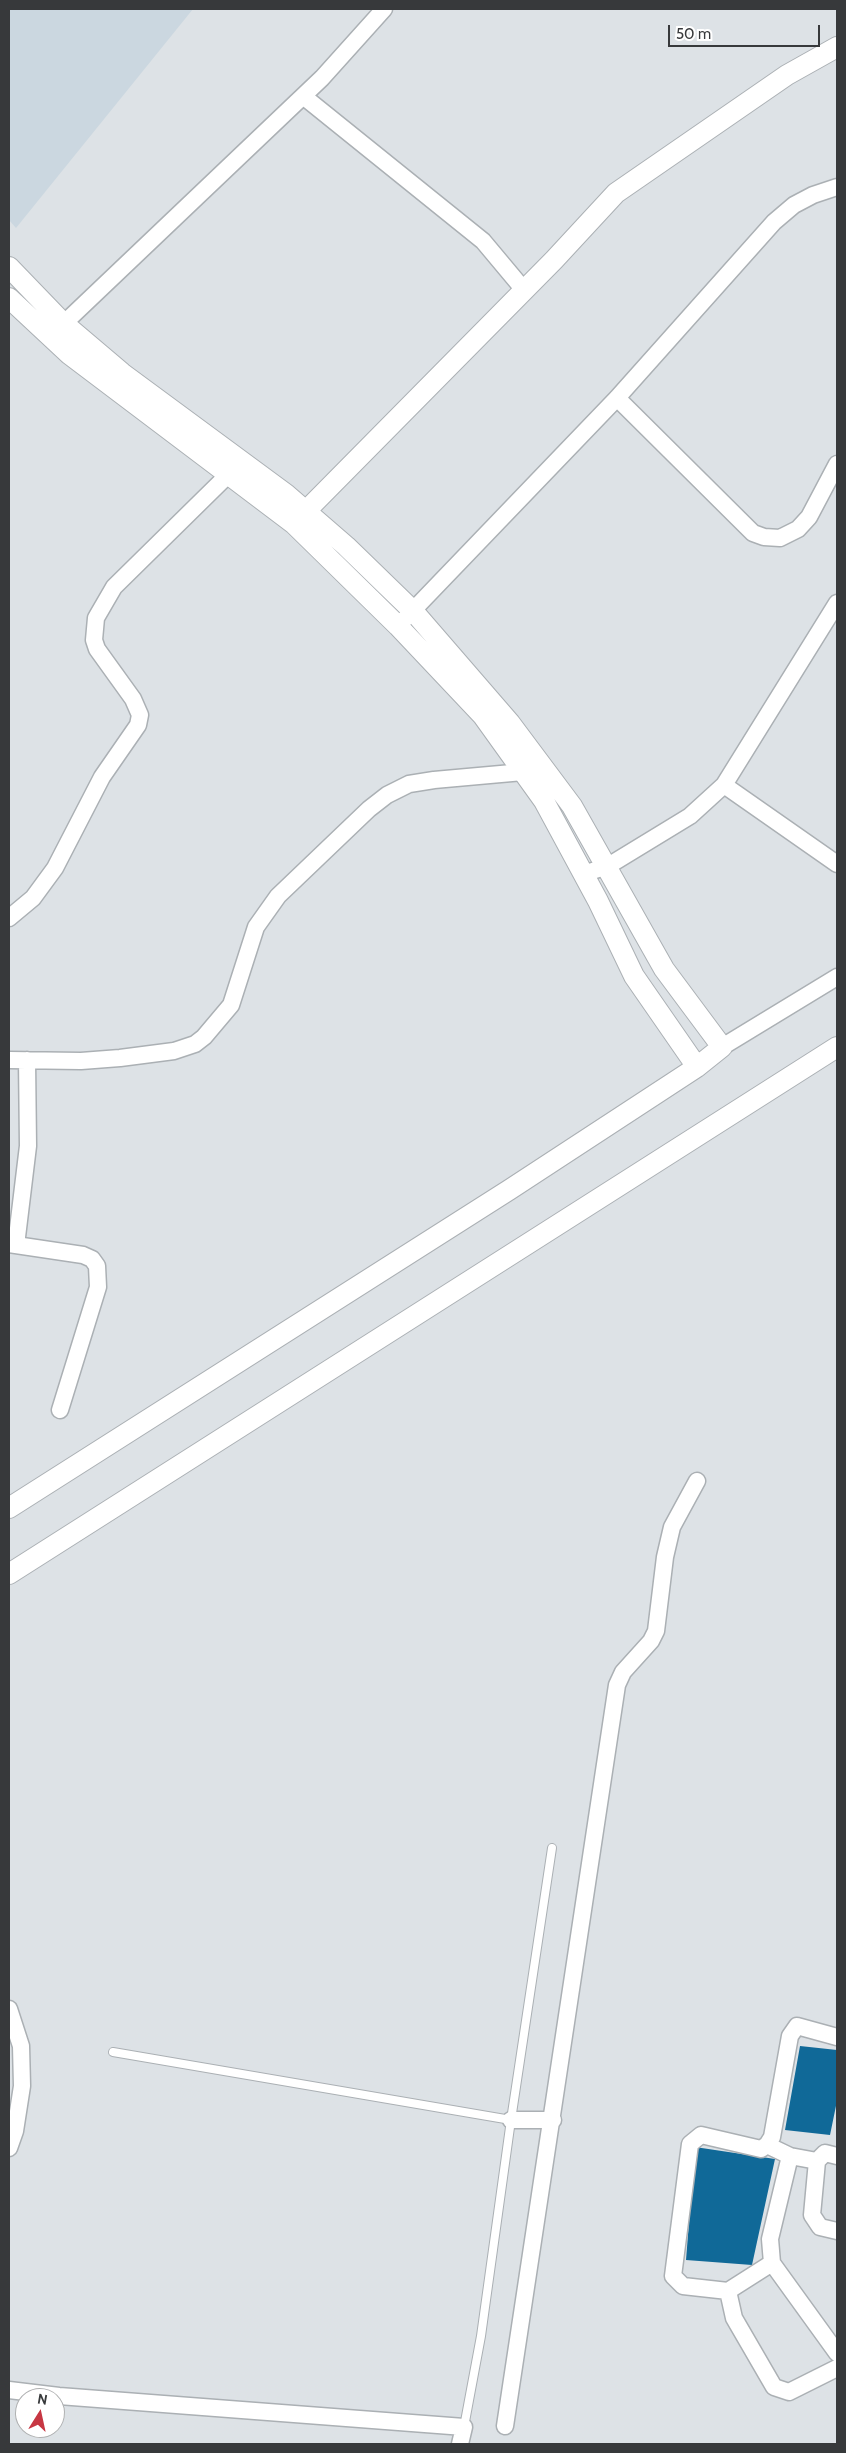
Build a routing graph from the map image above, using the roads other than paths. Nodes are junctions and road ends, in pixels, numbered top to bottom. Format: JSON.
{"nodes":[{"id":1,"x":384,"y":9,"type":"edge"},
{"id":2,"x":837,"y":47,"type":"edge"},
{"id":3,"x":303,"y":96,"type":"junction"},
{"id":4,"x":837,"y":187,"type":"edge"},
{"id":5,"x":9,"y":267,"type":"edge"},
{"id":6,"x":524,"y":290,"type":"junction"},
{"id":7,"x":9,"y":298,"type":"edge"},
{"id":8,"x":57,"y":330,"type":"junction"},
{"id":9,"x":617,"y":398,"type":"junction"},
{"id":10,"x":837,"y":464,"type":"edge"},
{"id":11,"x":234,"y":468,"type":"junction"},
{"id":12,"x":300,"y":518,"type":"junction"},
{"id":13,"x":837,"y":603,"type":"edge"},
{"id":14,"x":414,"y":612,"type":"junction"},
{"id":15,"x":398,"y":626,"type":"junction"},
{"id":16,"x":524,"y":772,"type":"junction"},
{"id":17,"x":724,"y":785,"type":"junction"},
{"id":18,"x":837,"y":864,"type":"edge"},
{"id":19,"x":608,"y":866,"type":"junction"},
{"id":20,"x":583,"y":874,"type":"junction"},
{"id":21,"x":9,"y":918,"type":"edge"},
{"id":22,"x":661,"y":964,"type":"junction"},
{"id":23,"x":634,"y":976,"type":"junction"},
{"id":24,"x":837,"y":977,"type":"edge"},
{"id":25,"x":722,"y":1047,"type":"junction"},
{"id":26,"x":837,"y":1048,"type":"edge"},
{"id":27,"x":9,"y":1060,"type":"edge"},
{"id":28,"x":27,"y":1060,"type":"junction"},
{"id":29,"x":697,"y":1067,"type":"junction"},
{"id":30,"x":12,"y":1244,"type":"edge"},
{"id":31,"x":60,"y":1410,"type":"dead end"},
{"id":32,"x":697,"y":1481,"type":"dead end"},
{"id":33,"x":9,"y":1508,"type":"edge"},
{"id":34,"x":9,"y":1574,"type":"edge"},
{"id":35,"x":552,"y":1848,"type":"dead end"},
{"id":36,"x":9,"y":2008,"type":"edge"},
{"id":37,"x":837,"y":2037,"type":"edge"},
{"id":38,"x":113,"y":2052,"type":"dead end"},
{"id":39,"x":511,"y":2120,"type":"junction"},
{"id":40,"x":552,"y":2120,"type":"junction"},
{"id":41,"x":767,"y":2145,"type":"junction"},
{"id":42,"x":9,"y":2148,"type":"edge"},
{"id":43,"x":790,"y":2156,"type":"junction"},
{"id":44,"x":837,"y":2156,"type":"edge"},
{"id":45,"x":817,"y":2161,"type":"junction"},
{"id":46,"x":837,"y":2231,"type":"edge"},
{"id":47,"x":772,"y":2263,"type":"junction"},
{"id":48,"x":728,"y":2291,"type":"junction"},
{"id":49,"x":837,"y":2352,"type":"edge"},
{"id":50,"x":837,"y":2368,"type":"edge"},
{"id":51,"x":9,"y":2390,"type":"edge"},
{"id":52,"x":505,"y":2426,"type":"dead end"},
{"id":53,"x":464,"y":2427,"type":"junction"},
{"id":54,"x":460,"y":2444,"type":"edge"}],
"edges":[{"from":1,"to":3,"type":"street"},
{"from":2,"to":6,"type":"street"},
{"from":3,"to":6,"type":"street"},
{"from":3,"to":8,"type":"street"},
{"from":4,"to":9,"type":"street"},
{"from":5,"to":8,"type":"street"},
{"from":6,"to":12,"type":"street"},
{"from":7,"to":8,"type":"street"},
{"from":8,"to":11,"type":"street"},
{"from":9,"to":10,"type":"street"},
{"from":9,"to":14,"type":"street"},
{"from":11,"to":12,"type":"street"},
{"from":11,"to":21,"type":"street"},
{"from":12,"to":14,"type":"street"},
{"from":12,"to":15,"type":"street"},
{"from":13,"to":17,"type":"street"},
{"from":14,"to":15,"type":"street"},
{"from":14,"to":19,"type":"street"},
{"from":15,"to":16,"type":"street"},
{"from":16,"to":20,"type":"street"},
{"from":16,"to":28,"type":"street"},
{"from":17,"to":18,"type":"street"},
{"from":17,"to":19,"type":"street"},
{"from":19,"to":20,"type":"street"},
{"from":19,"to":22,"type":"street"},
{"from":20,"to":23,"type":"street"},
{"from":22,"to":23,"type":"street"},
{"from":22,"to":25,"type":"street"},
{"from":23,"to":29,"type":"street"},
{"from":24,"to":25,"type":"street"},
{"from":25,"to":29,"type":"street"},
{"from":26,"to":34,"type":"street"},
{"from":27,"to":28,"type":"street"},
{"from":28,"to":30,"type":"street"},
{"from":29,"to":33,"type":"street"},
{"from":30,"to":31,"type":"street"},
{"from":32,"to":40,"type":"street"},
{"from":35,"to":39,"type":"lane"},
{"from":36,"to":42,"type":"street"},
{"from":37,"to":41,"type":"street"},
{"from":38,"to":39,"type":"lane"},
{"from":39,"to":40,"type":"street"},
{"from":39,"to":53,"type":"lane"},
{"from":40,"to":52,"type":"street"},
{"from":41,"to":43,"type":"street"},
{"from":41,"to":48,"type":"street"},
{"from":43,"to":45,"type":"street"},
{"from":43,"to":47,"type":"street"},
{"from":44,"to":45,"type":"street"},
{"from":45,"to":46,"type":"street"},
{"from":47,"to":48,"type":"street"},
{"from":47,"to":49,"type":"street"},
{"from":48,"to":50,"type":"street"},
{"from":51,"to":53,"type":"street"},
{"from":53,"to":54,"type":"street"}]}
